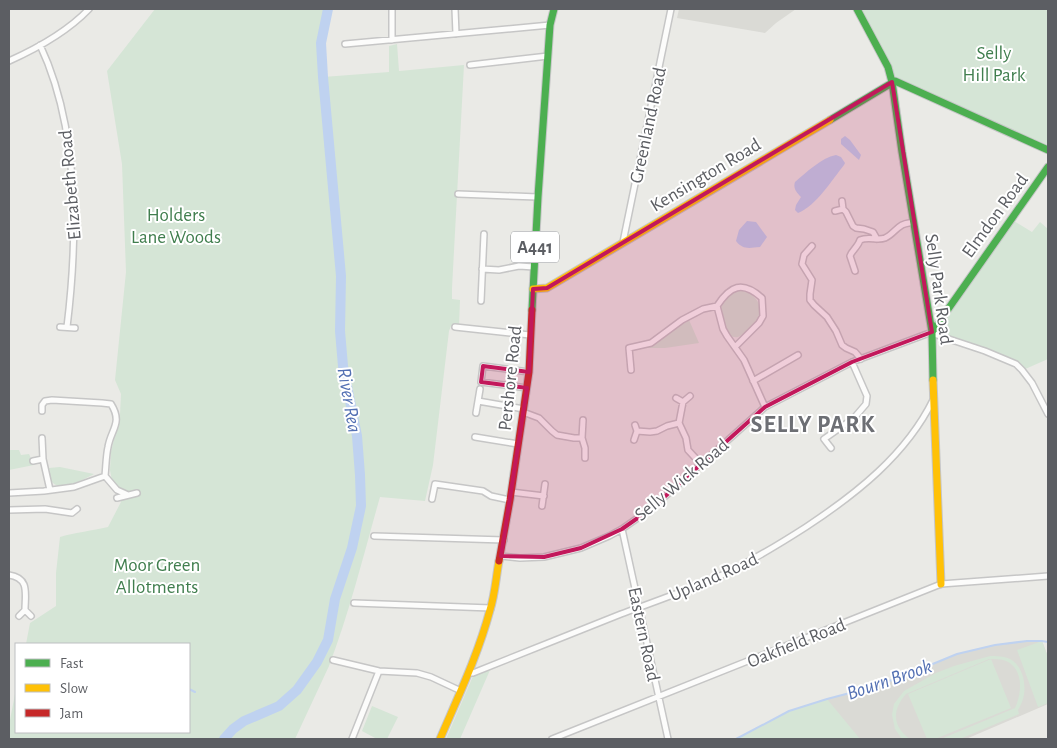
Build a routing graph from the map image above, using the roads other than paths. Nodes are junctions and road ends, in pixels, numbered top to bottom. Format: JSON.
{"nodes":[{"id":1,"x":89,"y":9,"type":"edge"},
{"id":2,"x":392,"y":9,"type":"edge"},
{"id":3,"x":455,"y":9,"type":"edge"},
{"id":4,"x":554,"y":9,"type":"edge"},
{"id":5,"x":672,"y":9,"type":"edge"},
{"id":6,"x":857,"y":9,"type":"edge"},
{"id":7,"x":550,"y":25,"type":"junction"},
{"id":8,"x":456,"y":34,"type":"junction"},
{"id":9,"x":392,"y":40,"type":"junction"},
{"id":10,"x":345,"y":44,"type":"dead end"},
{"id":11,"x":40,"y":45,"type":"junction"},
{"id":12,"x":548,"y":56,"type":"junction"},
{"id":13,"x":9,"y":61,"type":"edge"},
{"id":14,"x":470,"y":65,"type":"dead end"},
{"id":15,"x":892,"y":82,"type":"junction"},
{"id":16,"x":1048,"y":150,"type":"edge"},
{"id":17,"x":1048,"y":167,"type":"edge"},
{"id":18,"x":458,"y":194,"type":"dead end"},
{"id":19,"x":538,"y":197,"type":"junction"},
{"id":20,"x":842,"y":201,"type":"dead end"},
{"id":21,"x":843,"y":209,"type":"junction"},
{"id":22,"x":835,"y":211,"type":"dead end"},
{"id":23,"x":914,"y":222,"type":"junction"},
{"id":24,"x":484,"y":234,"type":"dead end"},
{"id":25,"x":877,"y":239,"type":"junction"},
{"id":26,"x":623,"y":242,"type":"junction"},
{"id":27,"x":812,"y":246,"type":"dead end"},
{"id":28,"x":534,"y":267,"type":"junction"},
{"id":29,"x":482,"y":269,"type":"junction"},
{"id":30,"x":855,"y":271,"type":"dead end"},
{"id":31,"x":533,"y":289,"type":"junction"},
{"id":32,"x":481,"y":300,"type":"dead end"},
{"id":33,"x":716,"y":306,"type":"junction"},
{"id":34,"x":60,"y":327,"type":"dead end"},
{"id":35,"x":67,"y":327,"type":"junction"},
{"id":36,"x":455,"y":327,"type":"dead end"},
{"id":37,"x":75,"y":328,"type":"dead end"},
{"id":38,"x":932,"y":332,"type":"junction"},
{"id":39,"x":530,"y":335,"type":"junction"},
{"id":40,"x":735,"y":347,"type":"junction"},
{"id":41,"x":798,"y":355,"type":"dead end"},
{"id":42,"x":861,"y":359,"type":"junction"},
{"id":43,"x":852,"y":362,"type":"junction"},
{"id":44,"x":631,"y":370,"type":"dead end"},
{"id":45,"x":529,"y":372,"type":"junction"},
{"id":46,"x":752,"y":380,"type":"junction"},
{"id":47,"x":527,"y":388,"type":"junction"},
{"id":48,"x":480,"y":390,"type":"dead end"},
{"id":49,"x":690,"y":396,"type":"dead end"},
{"id":50,"x":676,"y":398,"type":"dead end"},
{"id":51,"x":933,"y":400,"type":"junction"},
{"id":52,"x":478,"y":402,"type":"junction"},
{"id":53,"x":683,"y":402,"type":"junction"},
{"id":54,"x":765,"y":407,"type":"junction"},
{"id":55,"x":42,"y":411,"type":"dead end"},
{"id":56,"x":523,"y":411,"type":"junction"},
{"id":57,"x":476,"y":413,"type":"dead end"},
{"id":58,"x":1048,"y":414,"type":"edge"},
{"id":59,"x":583,"y":420,"type":"dead end"},
{"id":60,"x":934,"y":420,"type":"junction"},
{"id":61,"x":921,"y":422,"type":"junction"},
{"id":62,"x":679,"y":423,"type":"junction"},
{"id":63,"x":475,"y":437,"type":"dead end"},
{"id":64,"x":42,"y":438,"type":"dead end"},
{"id":65,"x":582,"y":438,"type":"junction"},
{"id":66,"x":634,"y":440,"type":"dead end"},
{"id":67,"x":518,"y":444,"type":"junction"},
{"id":68,"x":831,"y":448,"type":"dead end"},
{"id":69,"x":585,"y":458,"type":"dead end"},
{"id":70,"x":43,"y":460,"type":"junction"},
{"id":71,"x":33,"y":461,"type":"dead end"},
{"id":72,"x":701,"y":464,"type":"junction"},
{"id":73,"x":105,"y":476,"type":"junction"},
{"id":74,"x":545,"y":484,"type":"dead end"},
{"id":75,"x":50,"y":490,"type":"junction"},
{"id":76,"x":137,"y":493,"type":"dead end"},
{"id":77,"x":9,"y":494,"type":"edge"},
{"id":78,"x":128,"y":495,"type":"junction"},
{"id":79,"x":511,"y":496,"type":"junction"},
{"id":80,"x":544,"y":496,"type":"junction"},
{"id":81,"x":117,"y":498,"type":"dead end"},
{"id":82,"x":432,"y":499,"type":"dead end"},
{"id":83,"x":542,"y":506,"type":"dead end"},
{"id":84,"x":77,"y":509,"type":"dead end"},
{"id":85,"x":9,"y":510,"type":"edge"},
{"id":86,"x":622,"y":529,"type":"junction"},
{"id":87,"x":374,"y":536,"type":"dead end"},
{"id":88,"x":504,"y":540,"type":"junction"},
{"id":89,"x":501,"y":556,"type":"junction"},
{"id":90,"x":9,"y":576,"type":"edge"},
{"id":91,"x":1048,"y":576,"type":"edge"},
{"id":92,"x":941,"y":584,"type":"junction"},
{"id":93,"x":354,"y":603,"type":"dead end"},
{"id":94,"x":639,"y":607,"type":"junction"},
{"id":95,"x":491,"y":608,"type":"junction"},
{"id":96,"x":25,"y":610,"type":"junction"},
{"id":97,"x":19,"y":616,"type":"dead end"},
{"id":98,"x":31,"y":616,"type":"dead end"},
{"id":99,"x":333,"y":660,"type":"dead end"},
{"id":100,"x":379,"y":671,"type":"junction"},
{"id":101,"x":469,"y":673,"type":"junction"},
{"id":102,"x":462,"y":691,"type":"junction"},
{"id":103,"x":658,"y":697,"type":"junction"},
{"id":104,"x":352,"y":739,"type":"edge"},
{"id":105,"x":440,"y":739,"type":"edge"},
{"id":106,"x":552,"y":739,"type":"edge"},
{"id":107,"x":668,"y":739,"type":"edge"}],
"edges":[{"from":1,"to":11,"type":"street"},
{"from":2,"to":9,"type":"street"},
{"from":3,"to":8,"type":"street"},
{"from":4,"to":7,"type":"street","name":"Pershore Road","number":"A441"},
{"from":5,"to":26,"type":"street","name":"Greenland Road"},
{"from":6,"to":15,"type":"street","name":"Selly Park Road"},
{"from":7,"to":8,"type":"street"},
{"from":7,"to":12,"type":"street","name":"Pershore Road","number":"A441"},
{"from":8,"to":9,"type":"street"},
{"from":9,"to":10,"type":"street"},
{"from":11,"to":13,"type":"street"},
{"from":11,"to":35,"type":"street","name":"Elizabeth Road"},
{"from":12,"to":14,"type":"street"},
{"from":12,"to":19,"type":"street","name":"Pershore Road","number":"A441"},
{"from":15,"to":16,"type":"street"},
{"from":15,"to":23,"type":"street","name":"Selly Park Road"},
{"from":15,"to":26,"type":"street","name":"Kensington Road"},
{"from":17,"to":38,"type":"street","name":"Elmdon Road"},
{"from":18,"to":19,"type":"street"},
{"from":19,"to":28,"type":"street","name":"Pershore Road","number":"A441"},
{"from":20,"to":21,"type":"street"},
{"from":21,"to":22,"type":"street"},
{"from":21,"to":25,"type":"street"},
{"from":23,"to":25,"type":"street"},
{"from":23,"to":38,"type":"street","name":"Selly Park Road"},
{"from":24,"to":29,"type":"street"},
{"from":25,"to":30,"type":"street"},
{"from":26,"to":31,"type":"street","name":"Kensington Road"},
{"from":27,"to":42,"type":"street"},
{"from":28,"to":29,"type":"street"},
{"from":28,"to":31,"type":"street","name":"Pershore Road","number":"A441"},
{"from":29,"to":32,"type":"street"},
{"from":31,"to":39,"type":"street","name":"Pershore Road","number":"A441"},
{"from":33,"to":40,"type":"street"},
{"from":33,"to":40,"type":"street"},
{"from":33,"to":44,"type":"street"},
{"from":34,"to":35,"type":"street"},
{"from":35,"to":37,"type":"street"},
{"from":36,"to":39,"type":"street"},
{"from":38,"to":42,"type":"street","name":"Selly Wick Road"},
{"from":38,"to":51,"type":"street","name":"Selly Park Road"},
{"from":38,"to":58,"type":"street"},
{"from":39,"to":45,"type":"street","name":"Pershore Road","number":"A441"},
{"from":40,"to":46,"type":"street"},
{"from":41,"to":46,"type":"street"},
{"from":42,"to":43,"type":"street","name":"Selly Wick Road"},
{"from":43,"to":54,"type":"street","name":"Selly Wick Road"},
{"from":43,"to":68,"type":"street"},
{"from":45,"to":47,"type":"street","name":"Pershore Road","number":"A441"},
{"from":45,"to":47,"type":"street"},
{"from":46,"to":54,"type":"street"},
{"from":47,"to":56,"type":"street","name":"Pershore Road","number":"A441"},
{"from":48,"to":52,"type":"street"},
{"from":49,"to":53,"type":"street"},
{"from":50,"to":53,"type":"street"},
{"from":51,"to":60,"type":"street","name":"Selly Park Road"},
{"from":51,"to":61,"type":"street","name":"Upland Road"},
{"from":52,"to":56,"type":"street"},
{"from":52,"to":57,"type":"street"},
{"from":53,"to":62,"type":"street"},
{"from":54,"to":72,"type":"street","name":"Selly Wick Road"},
{"from":55,"to":73,"type":"street"},
{"from":56,"to":65,"type":"street"},
{"from":56,"to":67,"type":"street","name":"Pershore Road","number":"A441"},
{"from":59,"to":65,"type":"street"},
{"from":60,"to":61,"type":"street"},
{"from":60,"to":92,"type":"street","name":"Selly Park Road"},
{"from":61,"to":94,"type":"street","name":"Upland Road"},
{"from":62,"to":66,"type":"street"},
{"from":62,"to":72,"type":"street"},
{"from":63,"to":67,"type":"street"},
{"from":64,"to":70,"type":"street"},
{"from":65,"to":69,"type":"street"},
{"from":67,"to":79,"type":"street","name":"Pershore Road","number":"A441"},
{"from":70,"to":71,"type":"street"},
{"from":70,"to":75,"type":"street"},
{"from":72,"to":86,"type":"street","name":"Selly Wick Road"},
{"from":73,"to":75,"type":"street"},
{"from":73,"to":78,"type":"street"},
{"from":74,"to":80,"type":"street"},
{"from":75,"to":77,"type":"street"},
{"from":76,"to":78,"type":"street"},
{"from":78,"to":81,"type":"street"},
{"from":79,"to":80,"type":"street"},
{"from":79,"to":82,"type":"street"},
{"from":79,"to":88,"type":"street","name":"Pershore Road","number":"A441"},
{"from":80,"to":83,"type":"street"},
{"from":84,"to":85,"type":"street"},
{"from":86,"to":89,"type":"street","name":"Selly Wick Road"},
{"from":86,"to":94,"type":"street","name":"Eastern Road"},
{"from":87,"to":88,"type":"street"},
{"from":88,"to":89,"type":"street","name":"Pershore Road","number":"A441"},
{"from":89,"to":95,"type":"street","name":"Pershore Road","number":"A441"},
{"from":90,"to":96,"type":"street"},
{"from":91,"to":92,"type":"street","name":"Oakfield Road"},
{"from":92,"to":103,"type":"street","name":"Oakfield Road"},
{"from":93,"to":95,"type":"street"},
{"from":94,"to":101,"type":"street","name":"Upland Road"},
{"from":94,"to":103,"type":"street","name":"Eastern Road"},
{"from":95,"to":101,"type":"street","name":"Pershore Road","number":"A441"},
{"from":96,"to":97,"type":"street"},
{"from":96,"to":98,"type":"street"},
{"from":99,"to":100,"type":"street"},
{"from":100,"to":102,"type":"street"},
{"from":100,"to":104,"type":"street"},
{"from":101,"to":102,"type":"street","name":"Pershore Road","number":"A441"},
{"from":102,"to":105,"type":"street","name":"Pershore Road","number":"A441"},
{"from":103,"to":106,"type":"street","name":"Oakfield Road"},
{"from":103,"to":107,"type":"street","name":"Eastern Road"}]}
